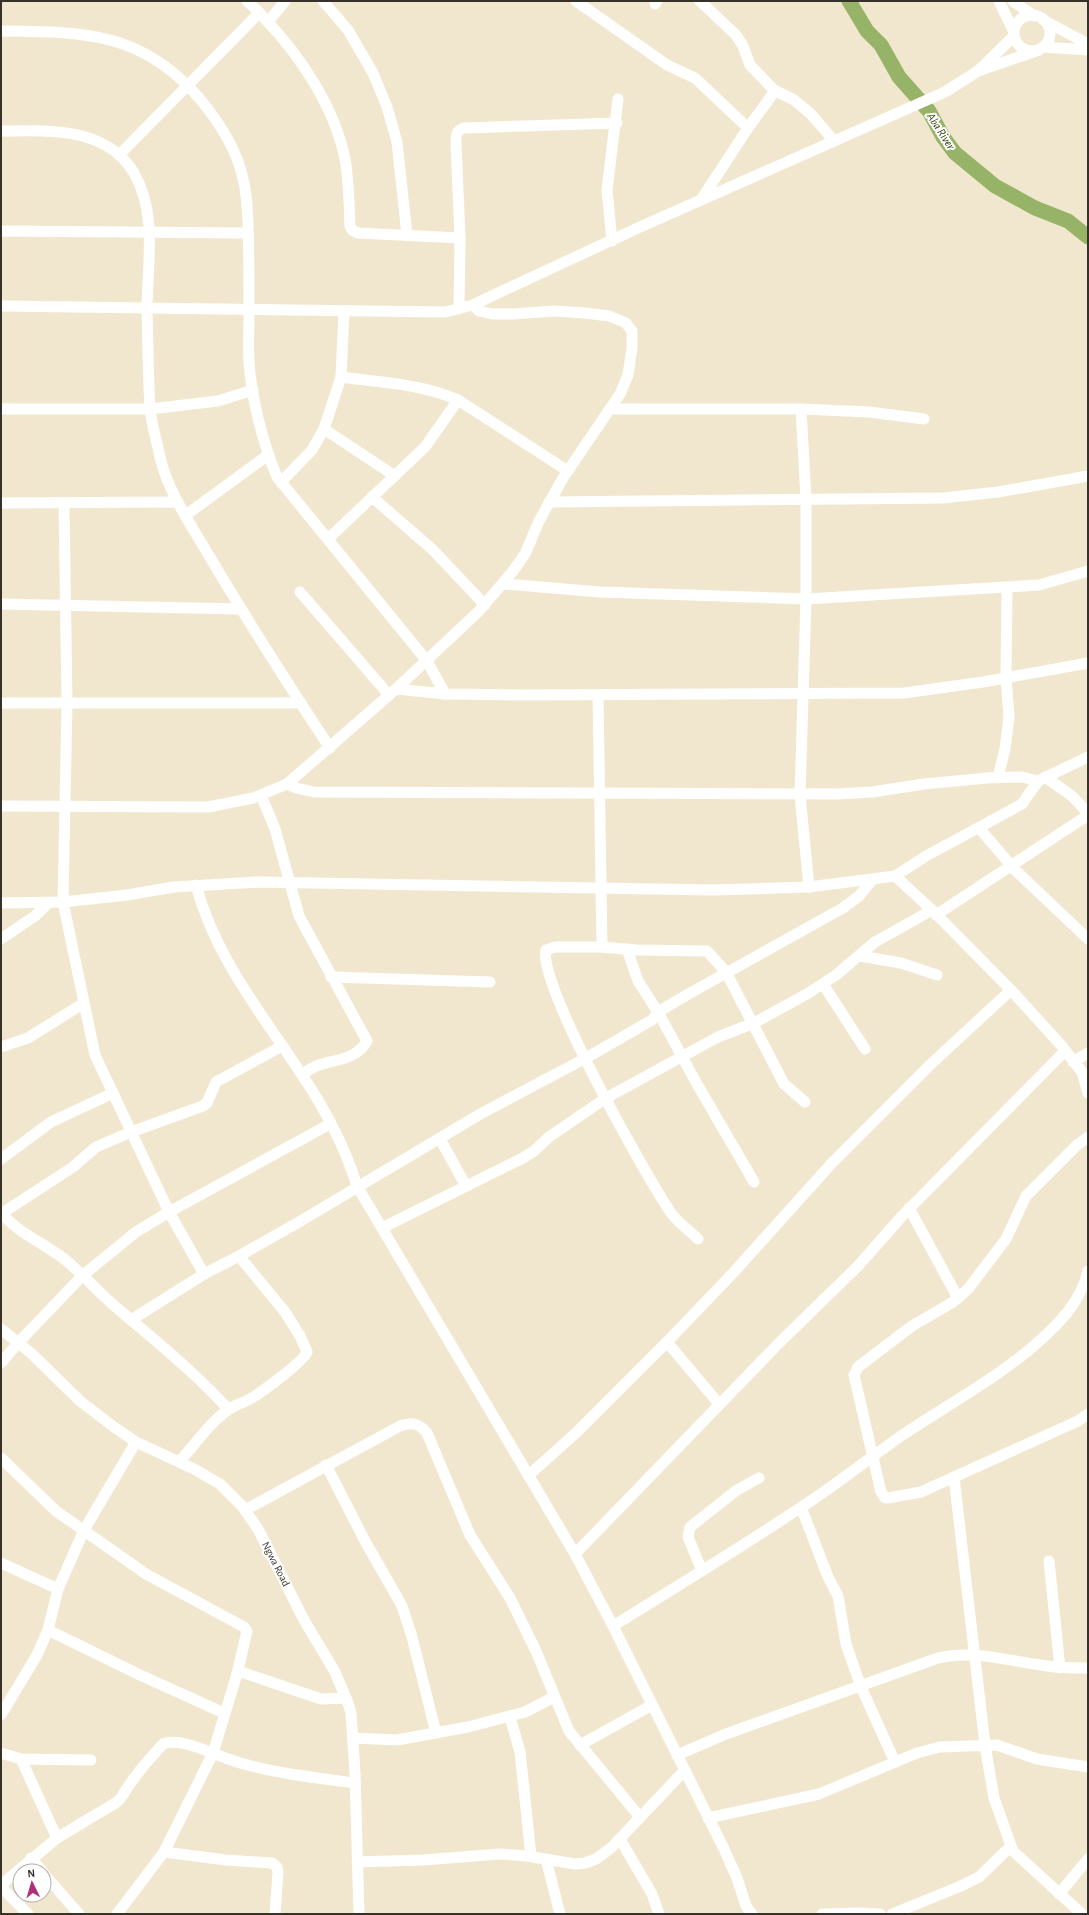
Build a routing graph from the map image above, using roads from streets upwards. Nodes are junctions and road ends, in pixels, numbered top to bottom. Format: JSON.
{"nodes":[{"id":1,"x":285,"y":1,"type":"edge"},
{"id":2,"x":323,"y":1,"type":"edge"},
{"id":3,"x":576,"y":1,"type":"edge"},
{"id":4,"x":700,"y":1,"type":"edge"},
{"id":5,"x":1000,"y":1,"type":"edge"},
{"id":6,"x":249,"y":2,"type":"edge"},
{"id":7,"x":1019,"y":3,"type":"edge"},
{"id":8,"x":259,"y":13,"type":"junction"},
{"id":9,"x":1038,"y":17,"type":"junction"},
{"id":10,"x":268,"y":22,"type":"junction"},
{"id":11,"x":1,"y":31,"type":"edge"},
{"id":12,"x":1014,"y":34,"type":"junction"},
{"id":13,"x":1088,"y":44,"type":"edge"},
{"id":14,"x":1041,"y":48,"type":"junction"},
{"id":15,"x":1088,"y":50,"type":"edge"},
{"id":16,"x":978,"y":71,"type":"junction"},
{"id":17,"x":187,"y":85,"type":"junction"},
{"id":18,"x":774,"y":90,"type":"junction"},
{"id":19,"x":618,"y":99,"type":"dead end"},
{"id":20,"x":617,"y":123,"type":"junction"},
{"id":21,"x":748,"y":128,"type":"junction"},
{"id":22,"x":1,"y":130,"type":"edge"},
{"id":23,"x":834,"y":141,"type":"junction"},
{"id":24,"x":119,"y":155,"type":"junction"},
{"id":25,"x":700,"y":201,"type":"junction"},
{"id":26,"x":1,"y":231,"type":"edge"},
{"id":27,"x":148,"y":232,"type":"junction"},
{"id":28,"x":248,"y":233,"type":"junction"},
{"id":29,"x":407,"y":235,"type":"junction"},
{"id":30,"x":460,"y":238,"type":"junction"},
{"id":31,"x":612,"y":241,"type":"junction"},
{"id":32,"x":472,"y":305,"type":"junction"},
{"id":33,"x":1,"y":306,"type":"edge"},
{"id":34,"x":147,"y":309,"type":"junction"},
{"id":35,"x":249,"y":309,"type":"junction"},
{"id":36,"x":460,"y":309,"type":"junction"},
{"id":37,"x":344,"y":310,"type":"junction"},
{"id":38,"x":341,"y":377,"type":"junction"},
{"id":39,"x":254,"y":390,"type":"junction"},
{"id":40,"x":458,"y":400,"type":"junction"},
{"id":41,"x":610,"y":408,"type":"junction"},
{"id":42,"x":1,"y":409,"type":"edge"},
{"id":43,"x":150,"y":409,"type":"junction"},
{"id":44,"x":801,"y":409,"type":"junction"},
{"id":45,"x":924,"y":419,"type":"dead end"},
{"id":46,"x":324,"y":429,"type":"junction"},
{"id":47,"x":268,"y":455,"type":"junction"},
{"id":48,"x":568,"y":471,"type":"junction"},
{"id":49,"x":395,"y":476,"type":"junction"},
{"id":50,"x":1088,"y":476,"type":"edge"},
{"id":51,"x":281,"y":482,"type":"junction"},
{"id":52,"x":372,"y":497,"type":"junction"},
{"id":53,"x":806,"y":499,"type":"junction"},
{"id":54,"x":178,"y":502,"type":"junction"},
{"id":55,"x":549,"y":502,"type":"junction"},
{"id":56,"x":1,"y":504,"type":"edge"},
{"id":57,"x":64,"y":504,"type":"junction"},
{"id":58,"x":186,"y":515,"type":"junction"},
{"id":59,"x":328,"y":540,"type":"junction"},
{"id":60,"x":1088,"y":572,"type":"edge"},
{"id":61,"x":504,"y":584,"type":"junction"},
{"id":62,"x":1007,"y":588,"type":"junction"},
{"id":63,"x":300,"y":592,"type":"dead end"},
{"id":64,"x":806,"y":599,"type":"junction"},
{"id":65,"x":1,"y":604,"type":"edge"},
{"id":66,"x":66,"y":605,"type":"junction"},
{"id":67,"x":485,"y":605,"type":"junction"},
{"id":68,"x":241,"y":609,"type":"junction"},
{"id":69,"x":427,"y":661,"type":"junction"},
{"id":70,"x":1088,"y":663,"type":"edge"},
{"id":71,"x":1006,"y":678,"type":"junction"},
{"id":72,"x":393,"y":692,"type":"junction"},
{"id":73,"x":445,"y":694,"type":"junction"},
{"id":74,"x":598,"y":695,"type":"junction"},
{"id":75,"x":803,"y":695,"type":"junction"},
{"id":76,"x":1,"y":703,"type":"edge"},
{"id":77,"x":67,"y":703,"type":"junction"},
{"id":78,"x":301,"y":703,"type":"junction"},
{"id":79,"x":330,"y":748,"type":"junction"},
{"id":80,"x":1088,"y":757,"type":"edge"},
{"id":81,"x":998,"y":777,"type":"junction"},
{"id":82,"x":1042,"y":779,"type":"junction"},
{"id":83,"x":287,"y":784,"type":"junction"},
{"id":84,"x":599,"y":792,"type":"junction"},
{"id":85,"x":261,"y":795,"type":"junction"},
{"id":86,"x":800,"y":795,"type":"junction"},
{"id":87,"x":1,"y":806,"type":"edge"},
{"id":88,"x":64,"y":806,"type":"junction"},
{"id":89,"x":1088,"y":814,"type":"edge"},
{"id":90,"x":979,"y":828,"type":"junction"},
{"id":91,"x":1010,"y":865,"type":"junction"},
{"id":92,"x":895,"y":876,"type":"junction"},
{"id":93,"x":873,"y":879,"type":"junction"},
{"id":94,"x":290,"y":882,"type":"junction"},
{"id":95,"x":196,"y":885,"type":"junction"},
{"id":96,"x":602,"y":888,"type":"junction"},
{"id":97,"x":809,"y":888,"type":"junction"},
{"id":98,"x":63,"y":902,"type":"junction"},
{"id":99,"x":1,"y":903,"type":"edge"},
{"id":100,"x":48,"y":903,"type":"junction"},
{"id":101,"x":934,"y":913,"type":"junction"},
{"id":102,"x":1,"y":939,"type":"edge"},
{"id":103,"x":1088,"y":939,"type":"edge"},
{"id":104,"x":602,"y":947,"type":"junction"},
{"id":105,"x":627,"y":949,"type":"junction"},
{"id":106,"x":860,"y":956,"type":"junction"},
{"id":107,"x":726,"y":972,"type":"junction"},
{"id":108,"x":937,"y":976,"type":"dead end"},
{"id":109,"x":331,"y":977,"type":"junction"},
{"id":110,"x":490,"y":982,"type":"dead end"},
{"id":111,"x":823,"y":984,"type":"junction"},
{"id":112,"x":1011,"y":990,"type":"junction"},
{"id":113,"x":84,"y":1003,"type":"junction"},
{"id":114,"x":658,"y":1012,"type":"junction"},
{"id":115,"x":754,"y":1023,"type":"junction"},
{"id":116,"x":282,"y":1046,"type":"junction"},
{"id":117,"x":1,"y":1047,"type":"edge"},
{"id":118,"x":865,"y":1049,"type":"dead end"},
{"id":119,"x":1065,"y":1051,"type":"junction"},
{"id":120,"x":1088,"y":1053,"type":"edge"},
{"id":121,"x":681,"y":1056,"type":"junction"},
{"id":122,"x":586,"y":1058,"type":"junction"},
{"id":123,"x":1073,"y":1062,"type":"junction"},
{"id":124,"x":302,"y":1074,"type":"junction"},
{"id":125,"x":113,"y":1093,"type":"junction"},
{"id":126,"x":1088,"y":1093,"type":"edge"},
{"id":127,"x":606,"y":1098,"type":"junction"},
{"id":128,"x":805,"y":1102,"type":"dead end"},
{"id":129,"x":330,"y":1124,"type":"junction"},
{"id":130,"x":131,"y":1132,"type":"junction"},
{"id":131,"x":1088,"y":1137,"type":"edge"},
{"id":132,"x":440,"y":1139,"type":"junction"},
{"id":133,"x":1,"y":1159,"type":"edge"},
{"id":134,"x":754,"y":1182,"type":"dead end"},
{"id":135,"x":357,"y":1186,"type":"junction"},
{"id":136,"x":466,"y":1186,"type":"junction"},
{"id":137,"x":909,"y":1208,"type":"junction"},
{"id":138,"x":169,"y":1212,"type":"junction"},
{"id":139,"x":1,"y":1213,"type":"edge"},
{"id":140,"x":382,"y":1228,"type":"junction"},
{"id":141,"x":698,"y":1239,"type":"dead end"},
{"id":142,"x":239,"y":1256,"type":"junction"},
{"id":143,"x":1088,"y":1272,"type":"edge"},
{"id":144,"x":204,"y":1274,"type":"junction"},
{"id":145,"x":82,"y":1276,"type":"junction"},
{"id":146,"x":958,"y":1298,"type":"junction"},
{"id":147,"x":131,"y":1320,"type":"junction"},
{"id":148,"x":1,"y":1329,"type":"edge"},
{"id":149,"x":667,"y":1342,"type":"junction"},
{"id":150,"x":18,"y":1343,"type":"junction"},
{"id":151,"x":1,"y":1363,"type":"edge"},
{"id":152,"x":719,"y":1404,"type":"junction"},
{"id":153,"x":228,"y":1409,"type":"junction"},
{"id":154,"x":1087,"y":1418,"type":"edge"},
{"id":155,"x":136,"y":1442,"type":"junction"},
{"id":156,"x":872,"y":1456,"type":"junction"},
{"id":157,"x":1,"y":1458,"type":"edge"},
{"id":158,"x":180,"y":1462,"type":"junction"},
{"id":159,"x":326,"y":1465,"type":"junction"},
{"id":160,"x":529,"y":1475,"type":"junction"},
{"id":161,"x":954,"y":1477,"type":"junction"},
{"id":162,"x":759,"y":1478,"type":"dead end"},
{"id":163,"x":801,"y":1507,"type":"junction"},
{"id":164,"x":245,"y":1510,"type":"junction"},
{"id":165,"x":84,"y":1530,"type":"junction"},
{"id":166,"x":575,"y":1554,"type":"junction"},
{"id":167,"x":1049,"y":1561,"type":"dead end"},
{"id":168,"x":1,"y":1563,"type":"edge"},
{"id":169,"x":702,"y":1571,"type":"junction"},
{"id":170,"x":58,"y":1589,"type":"junction"},
{"id":171,"x":613,"y":1626,"type":"junction"},
{"id":172,"x":48,"y":1630,"type":"junction"},
{"id":173,"x":975,"y":1655,"type":"junction"},
{"id":174,"x":1060,"y":1668,"type":"junction"},
{"id":175,"x":1088,"y":1668,"type":"edge"},
{"id":176,"x":237,"y":1674,"type":"junction"},
{"id":177,"x":861,"y":1687,"type":"junction"},
{"id":178,"x":554,"y":1697,"type":"junction"},
{"id":179,"x":346,"y":1698,"type":"junction"},
{"id":180,"x":652,"y":1705,"type":"junction"},
{"id":181,"x":224,"y":1714,"type":"junction"},
{"id":182,"x":1,"y":1715,"type":"edge"},
{"id":183,"x":510,"y":1717,"type":"junction"},
{"id":184,"x":436,"y":1733,"type":"junction"},
{"id":185,"x":353,"y":1738,"type":"junction"},
{"id":186,"x":580,"y":1745,"type":"junction"},
{"id":187,"x":985,"y":1745,"type":"junction"},
{"id":188,"x":1,"y":1753,"type":"edge"},
{"id":189,"x":213,"y":1753,"type":"junction"},
{"id":190,"x":677,"y":1755,"type":"junction"},
{"id":191,"x":21,"y":1759,"type":"junction"},
{"id":192,"x":91,"y":1760,"type":"dead end"},
{"id":193,"x":895,"y":1762,"type":"junction"},
{"id":194,"x":1088,"y":1767,"type":"edge"},
{"id":195,"x":684,"y":1770,"type":"junction"},
{"id":196,"x":355,"y":1783,"type":"junction"},
{"id":197,"x":639,"y":1816,"type":"junction"},
{"id":198,"x":708,"y":1818,"type":"junction"},
{"id":199,"x":57,"y":1838,"type":"junction"},
{"id":200,"x":620,"y":1839,"type":"junction"},
{"id":201,"x":1010,"y":1847,"type":"junction"},
{"id":202,"x":164,"y":1852,"type":"junction"},
{"id":203,"x":531,"y":1856,"type":"junction"},
{"id":204,"x":31,"y":1858,"type":"junction"},
{"id":205,"x":546,"y":1859,"type":"junction"},
{"id":206,"x":1088,"y":1859,"type":"edge"},
{"id":207,"x":356,"y":1862,"type":"junction"},
{"id":208,"x":35,"y":1863,"type":"edge"},
{"id":209,"x":52,"y":1883,"type":"edge"},
{"id":210,"x":1,"y":1886,"type":"edge"},
{"id":211,"x":1059,"y":1894,"type":"junction"},
{"id":212,"x":28,"y":1914,"type":"edge"},
{"id":213,"x":80,"y":1914,"type":"edge"},
{"id":214,"x":117,"y":1914,"type":"edge"},
{"id":215,"x":275,"y":1914,"type":"edge"},
{"id":216,"x":359,"y":1914,"type":"edge"},
{"id":217,"x":560,"y":1914,"type":"edge"},
{"id":218,"x":659,"y":1914,"type":"edge"},
{"id":219,"x":752,"y":1914,"type":"edge"},
{"id":220,"x":822,"y":1914,"type":"edge"},
{"id":221,"x":880,"y":1914,"type":"edge"},
{"id":222,"x":892,"y":1914,"type":"edge"},
{"id":223,"x":1082,"y":1914,"type":"edge"}],
"edges":[{"from":1,"to":10,"type":"street"},
{"from":2,"to":29,"type":"street"},
{"from":3,"to":21,"type":"street"},
{"from":4,"to":18,"type":"street"},
{"from":5,"to":12,"type":"street"},
{"from":6,"to":8,"type":"street"},
{"from":7,"to":9,"type":"street"},
{"from":8,"to":10,"type":"street"},
{"from":8,"to":17,"type":"street"},
{"from":9,"to":12,"type":"street"},
{"from":9,"to":13,"type":"street"},
{"from":9,"to":14,"type":"street"},
{"from":10,"to":29,"type":"street"},
{"from":11,"to":17,"type":"street"},
{"from":12,"to":14,"type":"street"},
{"from":12,"to":16,"type":"street"},
{"from":14,"to":15,"type":"street"},
{"from":14,"to":16,"type":"street"},
{"from":16,"to":23,"type":"street"},
{"from":17,"to":24,"type":"street"},
{"from":17,"to":28,"type":"street"},
{"from":18,"to":21,"type":"street"},
{"from":18,"to":23,"type":"street"},
{"from":19,"to":20,"type":"street"},
{"from":20,"to":30,"type":"street"},
{"from":20,"to":31,"type":"street"},
{"from":21,"to":25,"type":"street"},
{"from":22,"to":24,"type":"street"},
{"from":23,"to":25,"type":"street"},
{"from":24,"to":27,"type":"street"},
{"from":25,"to":31,"type":"street"},
{"from":26,"to":27,"type":"street"},
{"from":27,"to":28,"type":"street"},
{"from":27,"to":34,"type":"street"},
{"from":28,"to":35,"type":"street"},
{"from":29,"to":30,"type":"street"},
{"from":30,"to":36,"type":"street"},
{"from":31,"to":32,"type":"street"},
{"from":32,"to":36,"type":"street"},
{"from":32,"to":41,"type":"street"},
{"from":33,"to":34,"type":"street"},
{"from":34,"to":35,"type":"street"},
{"from":34,"to":43,"type":"street"},
{"from":35,"to":37,"type":"street"},
{"from":35,"to":39,"type":"street"},
{"from":36,"to":37,"type":"street"},
{"from":37,"to":38,"type":"street"},
{"from":38,"to":40,"type":"street"},
{"from":38,"to":46,"type":"street"},
{"from":39,"to":43,"type":"street"},
{"from":39,"to":47,"type":"street"},
{"from":40,"to":48,"type":"street"},
{"from":40,"to":49,"type":"street"},
{"from":41,"to":44,"type":"street"},
{"from":41,"to":48,"type":"street"},
{"from":42,"to":43,"type":"street"},
{"from":43,"to":54,"type":"street"},
{"from":44,"to":45,"type":"street"},
{"from":44,"to":53,"type":"street"},
{"from":46,"to":49,"type":"street"},
{"from":46,"to":51,"type":"street"},
{"from":47,"to":51,"type":"street"},
{"from":47,"to":58,"type":"street"},
{"from":48,"to":55,"type":"street"},
{"from":49,"to":52,"type":"street"},
{"from":50,"to":53,"type":"street"},
{"from":51,"to":59,"type":"street"},
{"from":52,"to":59,"type":"street"},
{"from":52,"to":67,"type":"street"},
{"from":53,"to":55,"type":"street"},
{"from":53,"to":64,"type":"street"},
{"from":54,"to":57,"type":"street"},
{"from":54,"to":58,"type":"street"},
{"from":55,"to":61,"type":"street"},
{"from":56,"to":57,"type":"street"},
{"from":57,"to":66,"type":"street"},
{"from":58,"to":68,"type":"street"},
{"from":59,"to":69,"type":"street"},
{"from":60,"to":62,"type":"street"},
{"from":61,"to":64,"type":"street"},
{"from":61,"to":67,"type":"street"},
{"from":62,"to":64,"type":"street"},
{"from":62,"to":71,"type":"street"},
{"from":63,"to":72,"type":"street"},
{"from":64,"to":75,"type":"street"},
{"from":65,"to":66,"type":"street"},
{"from":66,"to":68,"type":"street"},
{"from":66,"to":77,"type":"street"},
{"from":67,"to":69,"type":"street"},
{"from":68,"to":78,"type":"street"},
{"from":69,"to":72,"type":"street"},
{"from":69,"to":73,"type":"street"},
{"from":70,"to":71,"type":"street"},
{"from":71,"to":75,"type":"street"},
{"from":71,"to":81,"type":"street"},
{"from":72,"to":73,"type":"street"},
{"from":72,"to":79,"type":"street"},
{"from":73,"to":74,"type":"street"},
{"from":74,"to":75,"type":"street"},
{"from":74,"to":84,"type":"street"},
{"from":75,"to":86,"type":"street"},
{"from":76,"to":77,"type":"street"},
{"from":77,"to":78,"type":"street"},
{"from":77,"to":88,"type":"street"},
{"from":78,"to":79,"type":"street"},
{"from":79,"to":83,"type":"street"},
{"from":80,"to":82,"type":"street"},
{"from":81,"to":82,"type":"street"},
{"from":81,"to":86,"type":"street"},
{"from":82,"to":89,"type":"street"},
{"from":82,"to":90,"type":"street"},
{"from":83,"to":84,"type":"street"},
{"from":83,"to":85,"type":"street"},
{"from":84,"to":86,"type":"street"},
{"from":84,"to":96,"type":"street"},
{"from":85,"to":88,"type":"street"},
{"from":85,"to":94,"type":"street"},
{"from":86,"to":97,"type":"street"},
{"from":87,"to":88,"type":"street"},
{"from":88,"to":98,"type":"street"},
{"from":89,"to":91,"type":"street"},
{"from":90,"to":91,"type":"street"},
{"from":90,"to":92,"type":"street"},
{"from":91,"to":101,"type":"street"},
{"from":91,"to":103,"type":"street"},
{"from":92,"to":93,"type":"street"},
{"from":92,"to":101,"type":"street"},
{"from":93,"to":97,"type":"street"},
{"from":93,"to":107,"type":"street"},
{"from":94,"to":95,"type":"street"},
{"from":94,"to":96,"type":"street"},
{"from":94,"to":109,"type":"street"},
{"from":95,"to":98,"type":"street"},
{"from":95,"to":116,"type":"street"},
{"from":96,"to":97,"type":"street"},
{"from":96,"to":104,"type":"street"},
{"from":98,"to":100,"type":"street"},
{"from":98,"to":113,"type":"street"},
{"from":99,"to":100,"type":"street"},
{"from":100,"to":102,"type":"street"},
{"from":101,"to":106,"type":"street"},
{"from":101,"to":112,"type":"street"},
{"from":104,"to":105,"type":"street"},
{"from":104,"to":122,"type":"street"},
{"from":105,"to":107,"type":"street"},
{"from":105,"to":114,"type":"street"},
{"from":106,"to":108,"type":"street"},
{"from":106,"to":111,"type":"street"},
{"from":107,"to":114,"type":"street"},
{"from":107,"to":115,"type":"street"},
{"from":109,"to":110,"type":"street"},
{"from":109,"to":124,"type":"street"},
{"from":111,"to":115,"type":"street"},
{"from":111,"to":118,"type":"street"},
{"from":112,"to":119,"type":"street"},
{"from":112,"to":149,"type":"street"},
{"from":113,"to":117,"type":"street"},
{"from":113,"to":125,"type":"street"},
{"from":114,"to":121,"type":"street"},
{"from":114,"to":122,"type":"street"},
{"from":115,"to":121,"type":"street"},
{"from":115,"to":128,"type":"street"},
{"from":116,"to":124,"type":"street"},
{"from":116,"to":130,"type":"street"},
{"from":119,"to":123,"type":"street"},
{"from":119,"to":137,"type":"street"},
{"from":120,"to":123,"type":"street"},
{"from":121,"to":127,"type":"street"},
{"from":121,"to":134,"type":"street"},
{"from":122,"to":127,"type":"street"},
{"from":122,"to":132,"type":"street"},
{"from":123,"to":126,"type":"street"},
{"from":124,"to":129,"type":"street"},
{"from":125,"to":130,"type":"street"},
{"from":125,"to":133,"type":"street"},
{"from":127,"to":136,"type":"street"},
{"from":127,"to":141,"type":"street"},
{"from":129,"to":135,"type":"street"},
{"from":129,"to":138,"type":"street"},
{"from":130,"to":138,"type":"street"},
{"from":130,"to":139,"type":"street"},
{"from":131,"to":146,"type":"street"},
{"from":132,"to":135,"type":"street"},
{"from":132,"to":136,"type":"street"},
{"from":135,"to":140,"type":"street"},
{"from":135,"to":142,"type":"street"},
{"from":136,"to":140,"type":"street"},
{"from":137,"to":146,"type":"street"},
{"from":137,"to":152,"type":"street"},
{"from":138,"to":144,"type":"street"},
{"from":138,"to":145,"type":"street"},
{"from":139,"to":145,"type":"street"},
{"from":140,"to":160,"type":"street"},
{"from":142,"to":144,"type":"street"},
{"from":142,"to":153,"type":"street"},
{"from":143,"to":156,"type":"street"},
{"from":144,"to":147,"type":"street"},
{"from":145,"to":147,"type":"street"},
{"from":145,"to":150,"type":"street"},
{"from":146,"to":156,"type":"street"},
{"from":147,"to":153,"type":"street"},
{"from":148,"to":150,"type":"street","name":"Ngwa Road"},
{"from":149,"to":152,"type":"street"},
{"from":149,"to":160,"type":"street"},
{"from":150,"to":151,"type":"street"},
{"from":150,"to":155,"type":"street","name":"Ngwa Road"},
{"from":152,"to":166,"type":"street"},
{"from":153,"to":158,"type":"street"},
{"from":154,"to":161,"type":"street"},
{"from":155,"to":158,"type":"street","name":"Ngwa Road"},
{"from":155,"to":165,"type":"street"},
{"from":156,"to":161,"type":"street"},
{"from":156,"to":163,"type":"street"},
{"from":157,"to":165,"type":"street"},
{"from":158,"to":164,"type":"street","name":"Ngwa Road"},
{"from":159,"to":164,"type":"street"},
{"from":159,"to":178,"type":"street"},
{"from":159,"to":184,"type":"street"},
{"from":160,"to":166,"type":"street"},
{"from":161,"to":173,"type":"street"},
{"from":162,"to":169,"type":"street"},
{"from":163,"to":169,"type":"street"},
{"from":163,"to":177,"type":"street"},
{"from":164,"to":179,"type":"street","name":"Ngwa Road"},
{"from":165,"to":170,"type":"street"},
{"from":165,"to":176,"type":"street"},
{"from":166,"to":171,"type":"street"},
{"from":167,"to":174,"type":"street"},
{"from":168,"to":170,"type":"street"},
{"from":169,"to":171,"type":"street"},
{"from":170,"to":172,"type":"street"},
{"from":171,"to":180,"type":"street"},
{"from":172,"to":181,"type":"street"},
{"from":172,"to":182,"type":"street"},
{"from":173,"to":174,"type":"street"},
{"from":173,"to":177,"type":"street"},
{"from":173,"to":187,"type":"street"},
{"from":174,"to":175,"type":"street"},
{"from":176,"to":179,"type":"street"},
{"from":176,"to":181,"type":"street"},
{"from":177,"to":190,"type":"street"},
{"from":177,"to":193,"type":"street"},
{"from":178,"to":183,"type":"street"},
{"from":178,"to":186,"type":"street"},
{"from":179,"to":185,"type":"street","name":"Ngwa Road"},
{"from":180,"to":186,"type":"street"},
{"from":180,"to":190,"type":"street"},
{"from":181,"to":189,"type":"street"},
{"from":183,"to":184,"type":"street"},
{"from":183,"to":203,"type":"street"},
{"from":184,"to":185,"type":"street"},
{"from":185,"to":196,"type":"street","name":"Ngwa Road"},
{"from":186,"to":197,"type":"street"},
{"from":187,"to":193,"type":"street"},
{"from":187,"to":194,"type":"street"},
{"from":187,"to":201,"type":"street"},
{"from":188,"to":191,"type":"street"},
{"from":189,"to":196,"type":"street"},
{"from":189,"to":199,"type":"street"},
{"from":189,"to":202,"type":"street"},
{"from":190,"to":195,"type":"street"},
{"from":191,"to":192,"type":"street"},
{"from":191,"to":199,"type":"street"},
{"from":193,"to":198,"type":"street"},
{"from":195,"to":197,"type":"street"},
{"from":195,"to":198,"type":"street"},
{"from":196,"to":207,"type":"street","name":"Ngwa Road"},
{"from":197,"to":200,"type":"street"},
{"from":198,"to":219,"type":"street"},
{"from":199,"to":204,"type":"street"},
{"from":200,"to":205,"type":"street"},
{"from":200,"to":218,"type":"street"},
{"from":201,"to":211,"type":"street"},
{"from":201,"to":222,"type":"street"},
{"from":202,"to":214,"type":"street"},
{"from":202,"to":215,"type":"street"},
{"from":203,"to":205,"type":"street"},
{"from":203,"to":207,"type":"street"},
{"from":204,"to":208,"type":"street"},
{"from":204,"to":210,"type":"street"},
{"from":205,"to":217,"type":"street"},
{"from":206,"to":211,"type":"street"},
{"from":207,"to":216,"type":"street","name":"Ngwa Road"},
{"from":209,"to":213,"type":"street"},
{"from":210,"to":212,"type":"street"},
{"from":211,"to":223,"type":"street"},
{"from":220,"to":221,"type":"street"}]}
